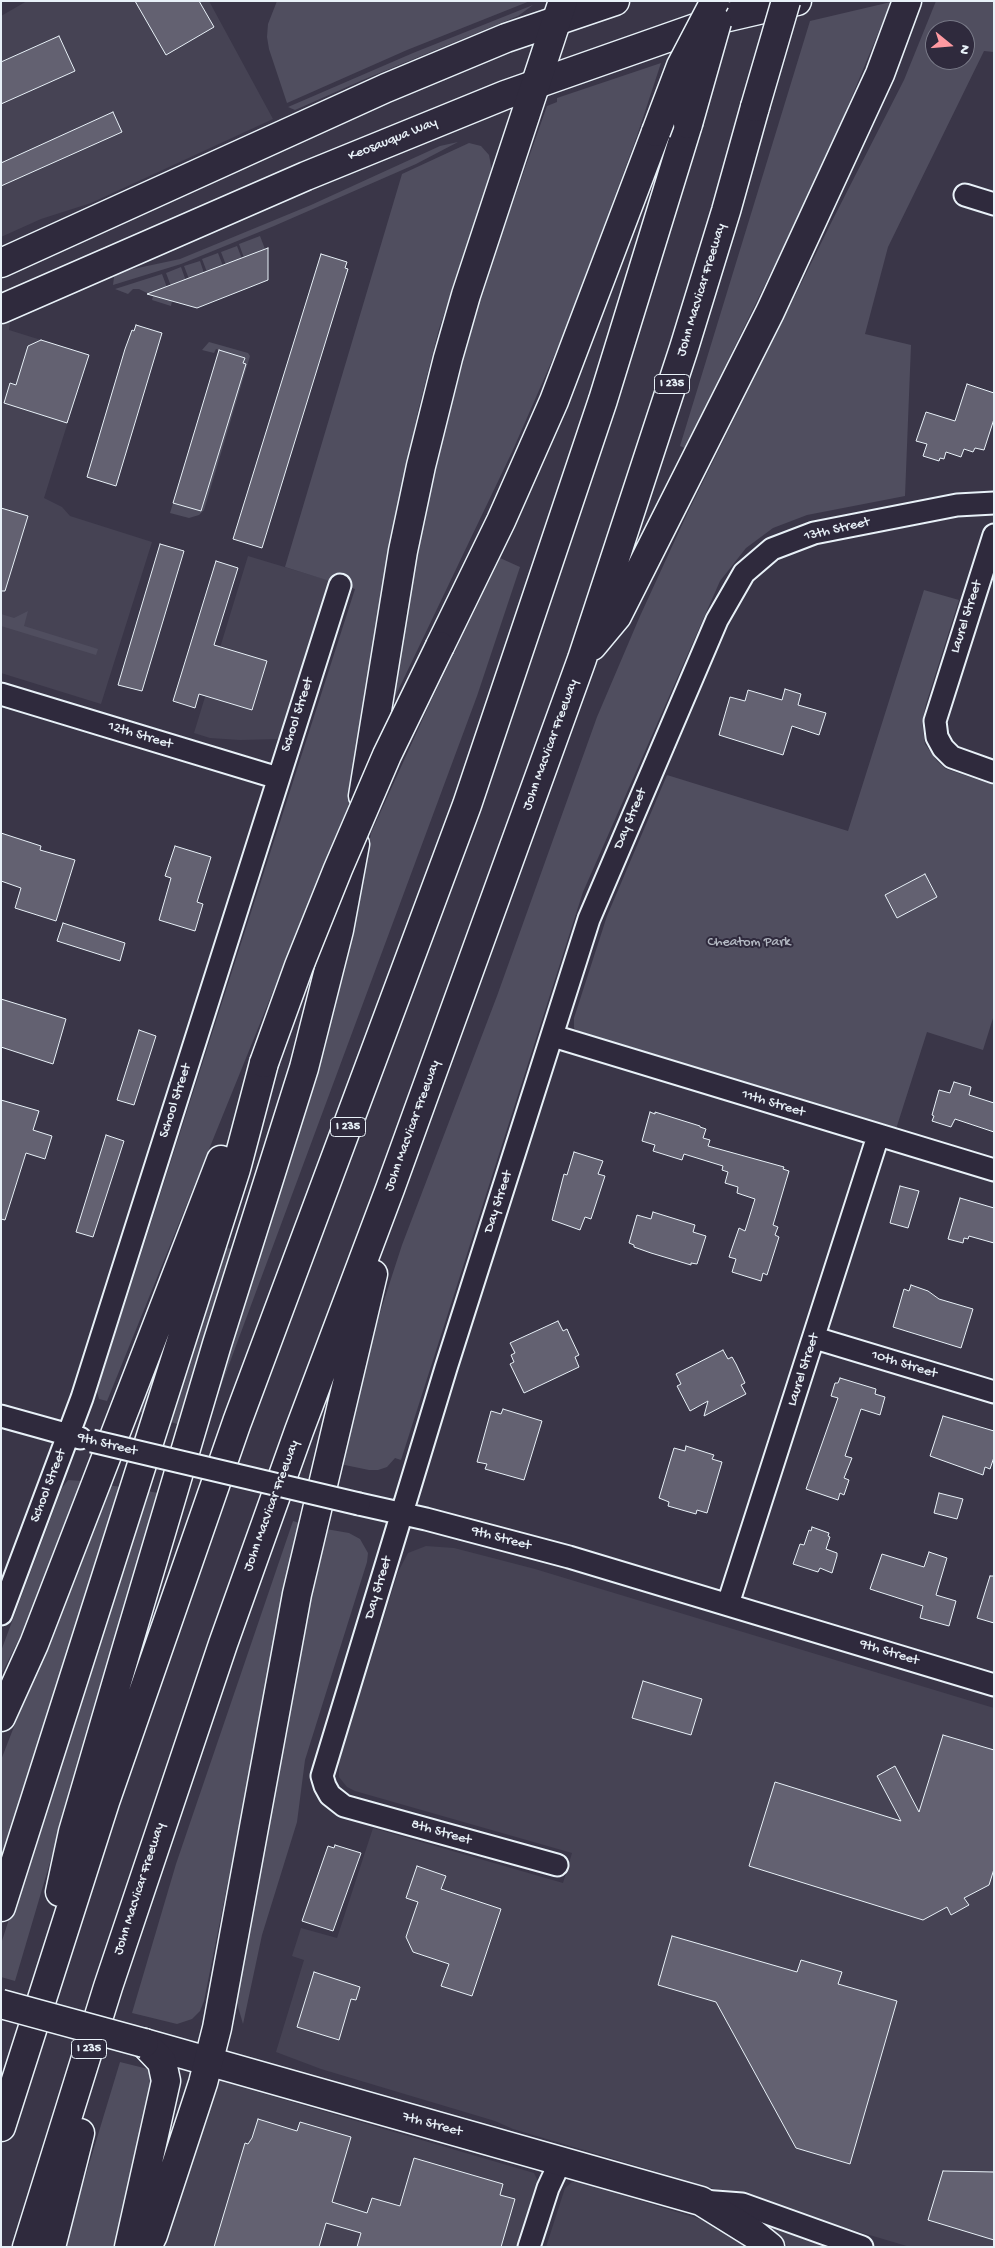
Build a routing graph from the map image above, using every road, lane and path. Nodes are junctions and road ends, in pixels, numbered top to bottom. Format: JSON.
{"nodes":[{"id":1,"x":614,"y":1,"type":"edge"},
{"id":2,"x":715,"y":1,"type":"edge"},
{"id":3,"x":722,"y":1,"type":"edge"},
{"id":4,"x":786,"y":1,"type":"edge"},
{"id":5,"x":796,"y":1,"type":"edge"},
{"id":6,"x":907,"y":1,"type":"edge"},
{"id":7,"x":560,"y":10,"type":"edge"},
{"id":8,"x":536,"y":84,"type":"junction"},
{"id":9,"x":964,"y":195,"type":"dead end"},
{"id":10,"x":994,"y":204,"type":"edge"},
{"id":11,"x":1,"y":263,"type":"edge"},
{"id":12,"x":1,"y":309,"type":"edge"},
{"id":13,"x":994,"y":502,"type":"edge"},
{"id":14,"x":994,"y":535,"type":"edge"},
{"id":15,"x":340,"y":585,"type":"dead end"},
{"id":16,"x":717,"y":620,"type":"joint"},
{"id":17,"x":582,"y":659,"type":"junction"},
{"id":18,"x":1,"y":694,"type":"edge"},
{"id":19,"x":994,"y":772,"type":"edge"},
{"id":20,"x":278,"y":778,"type":"junction"},
{"id":21,"x":553,"y":1036,"type":"junction"},
{"id":22,"x":263,"y":1066,"type":"junction"},
{"id":23,"x":878,"y":1136,"type":"junction"},
{"id":24,"x":994,"y":1170,"type":"edge"},
{"id":25,"x":390,"y":1189,"type":"junction"},
{"id":26,"x":815,"y":1338,"type":"junction"},
{"id":27,"x":994,"y":1392,"type":"edge"},
{"id":28,"x":1,"y":1416,"type":"edge"},
{"id":29,"x":68,"y":1435,"type":"junction"},
{"id":30,"x":402,"y":1513,"type":"junction"},
{"id":31,"x":728,"y":1604,"type":"junction"},
{"id":32,"x":1,"y":1614,"type":"edge"},
{"id":33,"x":994,"y":1685,"type":"edge"},
{"id":34,"x":1,"y":1717,"type":"edge"},
{"id":35,"x":330,"y":1795,"type":"joint"},
{"id":36,"x":153,"y":1851,"type":"junction"},
{"id":37,"x":557,"y":1865,"type":"dead end"},
{"id":38,"x":1,"y":1907,"type":"edge"},
{"id":39,"x":52,"y":1965,"type":"junction"},
{"id":40,"x":1,"y":2004,"type":"edge"},
{"id":41,"x":144,"y":2043,"type":"junction"},
{"id":42,"x":209,"y":2062,"type":"junction"},
{"id":43,"x":1,"y":2127,"type":"edge"},
{"id":44,"x":561,"y":2160,"type":"junction"},
{"id":45,"x":701,"y":2201,"type":"junction"},
{"id":46,"x":27,"y":2247,"type":"edge"},
{"id":47,"x":51,"y":2247,"type":"edge"},
{"id":48,"x":129,"y":2247,"type":"edge"},
{"id":49,"x":147,"y":2247,"type":"edge"},
{"id":50,"x":529,"y":2247,"type":"edge"},
{"id":51,"x":770,"y":2247,"type":"edge"},
{"id":52,"x":862,"y":2247,"type":"edge"}],
"edges":[{"from":1,"to":7,"type":"main road"},
{"from":2,"to":22,"type":"main road","bridge":true},
{"from":3,"to":39,"type":"main road","number":"I 235","bridge":true},
{"from":4,"to":17,"type":"main road","name":"John MacVicar Freeway","number":"I 235","bridge":true},
{"from":5,"to":8,"type":"main road","name":"Keosauqua Way"},
{"from":6,"to":17,"type":"main road"},
{"from":7,"to":8,"type":"main road"},
{"from":7,"to":11,"type":"main road"},
{"from":8,"to":12,"type":"main road","name":"Keosauqua Way"},
{"from":8,"to":39,"type":"main road"},
{"from":9,"to":10,"type":"street"},
{"from":13,"to":16,"type":"street","name":"13th Street"},
{"from":14,"to":19,"type":"street","name":"Laurel Street"},
{"from":15,"to":20,"type":"street","name":"School Street"},
{"from":16,"to":21,"type":"street","name":"Day Street"},
{"from":17,"to":25,"type":"main road","name":"John MacVicar Freeway","number":"I 235"},
{"from":18,"to":20,"type":"street","name":"12th Street"},
{"from":20,"to":29,"type":"street","name":"School Street"},
{"from":21,"to":23,"type":"street","name":"11th Street"},
{"from":21,"to":30,"type":"street","name":"Day Street"},
{"from":22,"to":34,"type":"main road"},
{"from":22,"to":38,"type":"main road"},
{"from":23,"to":24,"type":"street","name":"11th Street"},
{"from":23,"to":26,"type":"street","name":"Laurel Street"},
{"from":25,"to":36,"type":"main road","name":"John MacVicar Freeway","number":"I 235"},
{"from":25,"to":42,"type":"main road"},
{"from":26,"to":27,"type":"street","name":"10th Street"},
{"from":26,"to":31,"type":"street","name":"Laurel Street"},
{"from":28,"to":29,"type":"street","name":"9th Street"},
{"from":29,"to":30,"type":"street","name":"9th Street","bridge":true},
{"from":29,"to":32,"type":"street","name":"School Street"},
{"from":30,"to":31,"type":"street","name":"9th Street"},
{"from":30,"to":35,"type":"street","name":"Day Street"},
{"from":31,"to":33,"type":"street","name":"9th Street"},
{"from":35,"to":37,"type":"street","name":"8th Street"},
{"from":36,"to":46,"type":"main road","name":"John MacVicar Freeway","number":"I 235"},
{"from":36,"to":47,"type":"main road"},
{"from":39,"to":43,"type":"main road","number":"I 235"},
{"from":40,"to":41,"type":"main road","name":"7th Street","bridge":true},
{"from":41,"to":42,"type":"main road","name":"7th Street"},
{"from":41,"to":48,"type":"main road"},
{"from":42,"to":44,"type":"main road","name":"7th Street"},
{"from":42,"to":49,"type":"main road"},
{"from":44,"to":45,"type":"main road","name":"7th Street"},
{"from":44,"to":50,"type":"street"},
{"from":45,"to":51,"type":"main road"},
{"from":45,"to":52,"type":"street","name":"7th Street"}]}
